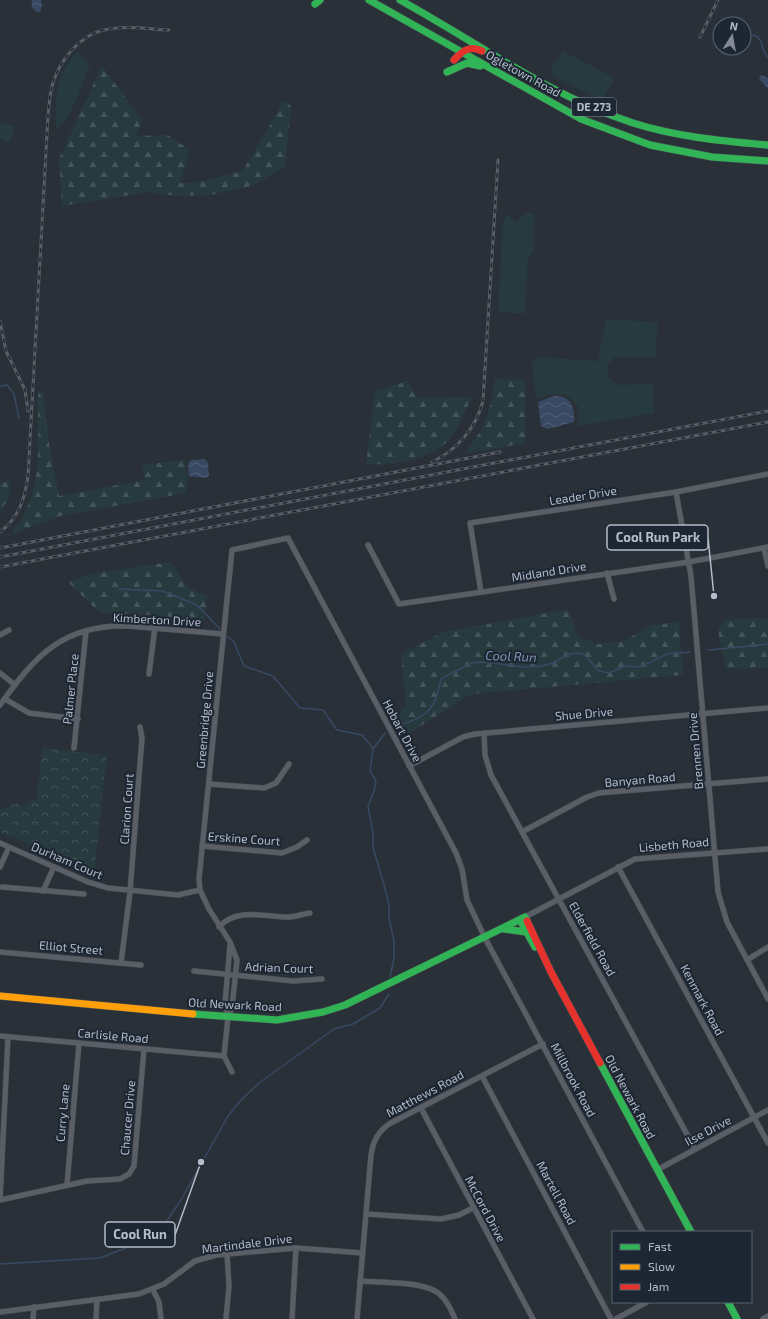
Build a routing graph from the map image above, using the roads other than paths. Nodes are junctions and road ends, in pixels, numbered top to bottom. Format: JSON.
{"nodes":[{"id":1,"x":315,"y":0,"type":"edge"},
{"id":2,"x":320,"y":0,"type":"edge"},
{"id":3,"x":369,"y":0,"type":"edge"},
{"id":4,"x":400,"y":0,"type":"edge"},
{"id":5,"x":461,"y":52,"type":"junction"},
{"id":6,"x":454,"y":60,"type":"dead end"},
{"id":7,"x":447,"y":72,"type":"dead end"},
{"id":8,"x":502,"y":75,"type":"junction"},
{"id":9,"x":532,"y":75,"type":"junction"},
{"id":10,"x":768,"y":146,"type":"edge"},
{"id":11,"x":768,"y":161,"type":"edge"},
{"id":12,"x":768,"y":474,"type":"edge"},
{"id":13,"x":676,"y":492,"type":"junction"},
{"id":14,"x":288,"y":538,"type":"joint"},
{"id":15,"x":368,"y":545,"type":"dead end"},
{"id":16,"x":766,"y":547,"type":"edge"},
{"id":17,"x":689,"y":562,"type":"junction"},
{"id":18,"x":768,"y":566,"type":"edge"},
{"id":19,"x":607,"y":573,"type":"junction"},
{"id":20,"x":481,"y":592,"type":"junction"},
{"id":21,"x":614,"y":599,"type":"dead end"},
{"id":22,"x":155,"y":627,"type":"junction"},
{"id":23,"x":9,"y":630,"type":"dead end"},
{"id":24,"x":86,"y":631,"type":"junction"},
{"id":25,"x":223,"y":634,"type":"junction"},
{"id":26,"x":0,"y":635,"type":"edge"},
{"id":27,"x":0,"y":673,"type":"edge"},
{"id":28,"x":149,"y":674,"type":"dead end"},
{"id":29,"x":15,"y":685,"type":"junction"},
{"id":30,"x":5,"y":699,"type":"junction"},
{"id":31,"x":0,"y":706,"type":"edge"},
{"id":32,"x":768,"y":708,"type":"edge"},
{"id":33,"x":703,"y":714,"type":"junction"},
{"id":34,"x":78,"y":719,"type":"junction"},
{"id":35,"x":140,"y":727,"type":"dead end"},
{"id":36,"x":484,"y":733,"type":"junction"},
{"id":37,"x":74,"y":748,"type":"dead end"},
{"id":38,"x":289,"y":764,"type":"dead end"},
{"id":39,"x":409,"y":766,"type":"junction"},
{"id":40,"x":768,"y":779,"type":"edge"},
{"id":41,"x":209,"y":784,"type":"junction"},
{"id":42,"x":709,"y":784,"type":"junction"},
{"id":43,"x":522,"y":832,"type":"junction"},
{"id":44,"x":307,"y":840,"type":"dead end"},
{"id":45,"x":0,"y":843,"type":"edge"},
{"id":46,"x":202,"y":846,"type":"junction"},
{"id":47,"x":9,"y":847,"type":"junction"},
{"id":48,"x":768,"y":849,"type":"edge"},
{"id":49,"x":715,"y":852,"type":"junction"},
{"id":50,"x":618,"y":866,"type":"junction"},
{"id":51,"x":0,"y":867,"type":"edge"},
{"id":52,"x":54,"y":867,"type":"junction"},
{"id":53,"x":2,"y":887,"type":"dead end"},
{"id":54,"x":43,"y":890,"type":"junction"},
{"id":55,"x":200,"y":890,"type":"junction"},
{"id":56,"x":130,"y":892,"type":"junction"},
{"id":57,"x":84,"y":894,"type":"dead end"},
{"id":58,"x":559,"y":899,"type":"junction"},
{"id":59,"x":310,"y":913,"type":"dead end"},
{"id":60,"x":522,"y":918,"type":"junction"},
{"id":61,"x":219,"y":927,"type":"junction"},
{"id":62,"x":503,"y":929,"type":"junction"},
{"id":63,"x":526,"y":932,"type":"junction"},
{"id":64,"x":485,"y":938,"type":"junction"},
{"id":65,"x":230,"y":942,"type":"junction"},
{"id":66,"x":768,"y":947,"type":"edge"},
{"id":67,"x":0,"y":952,"type":"edge"},
{"id":68,"x":747,"y":960,"type":"junction"},
{"id":69,"x":121,"y":963,"type":"junction"},
{"id":70,"x":141,"y":965,"type":"dead end"},
{"id":71,"x":194,"y":971,"type":"dead end"},
{"id":72,"x":551,"y":972,"type":"junction"},
{"id":73,"x":229,"y":975,"type":"junction"},
{"id":74,"x":235,"y":976,"type":"junction"},
{"id":75,"x":322,"y":979,"type":"dead end"},
{"id":76,"x":0,"y":996,"type":"edge"},
{"id":77,"x":768,"y":999,"type":"edge"},
{"id":78,"x":228,"y":1017,"type":"junction"},
{"id":79,"x":0,"y":1036,"type":"edge"},
{"id":80,"x":8,"y":1037,"type":"junction"},
{"id":81,"x":79,"y":1043,"type":"junction"},
{"id":82,"x":543,"y":1044,"type":"junction"},
{"id":83,"x":144,"y":1049,"type":"junction"},
{"id":84,"x":224,"y":1056,"type":"junction"},
{"id":85,"x":232,"y":1072,"type":"dead end"},
{"id":86,"x":482,"y":1076,"type":"junction"},
{"id":87,"x":420,"y":1108,"type":"junction"},
{"id":88,"x":768,"y":1110,"type":"edge"},
{"id":89,"x":754,"y":1118,"type":"junction"},
{"id":90,"x":768,"y":1143,"type":"edge"},
{"id":91,"x":695,"y":1150,"type":"junction"},
{"id":92,"x":657,"y":1170,"type":"junction"},
{"id":93,"x":67,"y":1185,"type":"junction"},
{"id":94,"x":0,"y":1200,"type":"edge"},
{"id":95,"x":473,"y":1208,"type":"junction"},
{"id":96,"x":366,"y":1214,"type":"junction"},
{"id":97,"x":642,"y":1231,"type":"edge"},
{"id":98,"x":690,"y":1231,"type":"edge"},
{"id":99,"x":296,"y":1248,"type":"junction"},
{"id":100,"x":363,"y":1253,"type":"junction"},
{"id":101,"x":227,"y":1254,"type":"junction"},
{"id":102,"x":360,"y":1281,"type":"junction"},
{"id":103,"x":153,"y":1290,"type":"junction"},
{"id":104,"x":98,"y":1300,"type":"junction"},
{"id":105,"x":645,"y":1303,"type":"edge"},
{"id":106,"x":729,"y":1303,"type":"edge"},
{"id":107,"x":34,"y":1308,"type":"junction"},
{"id":108,"x":0,"y":1312,"type":"edge"},
{"id":109,"x":768,"y":1316,"type":"edge"},
{"id":110,"x":33,"y":1319,"type":"edge"},
{"id":111,"x":96,"y":1319,"type":"edge"},
{"id":112,"x":161,"y":1319,"type":"edge"},
{"id":113,"x":226,"y":1319,"type":"edge"},
{"id":114,"x":292,"y":1319,"type":"edge"},
{"id":115,"x":357,"y":1319,"type":"edge"},
{"id":116,"x":455,"y":1319,"type":"edge"},
{"id":117,"x":533,"y":1319,"type":"edge"},
{"id":118,"x":611,"y":1319,"type":"edge"},
{"id":119,"x":616,"y":1319,"type":"edge"},
{"id":120,"x":737,"y":1319,"type":"edge"},
{"id":121,"x":762,"y":1319,"type":"edge"}],
"edges":[{"from":1,"to":2,"type":"street"},
{"from":3,"to":5,"type":"street","name":"Ogletown Road","number":"DE 273"},
{"from":4,"to":9,"type":"street","name":"Ogletown Road","number":"DE 273"},
{"from":5,"to":6,"type":"street"},
{"from":5,"to":8,"type":"street","name":"Ogletown Road","number":"DE 273"},
{"from":5,"to":9,"type":"street"},
{"from":7,"to":8,"type":"street"},
{"from":8,"to":11,"type":"street","name":"Ogletown Road","number":"DE 273"},
{"from":9,"to":10,"type":"street","name":"Ogletown Road","number":"DE 273"},
{"from":12,"to":13,"type":"street","name":"Leader Drive"},
{"from":13,"to":17,"type":"street","name":"Brennen Drive"},
{"from":13,"to":20,"type":"street","name":"Leader Drive"},
{"from":14,"to":25,"type":"street","name":"Greenbridge Drive"},
{"from":14,"to":39,"type":"street","name":"Hobart Drive"},
{"from":15,"to":20,"type":"street","name":"Midland Drive"},
{"from":16,"to":17,"type":"street","name":"Midland Drive"},
{"from":16,"to":18,"type":"street"},
{"from":17,"to":19,"type":"street","name":"Midland Drive"},
{"from":17,"to":33,"type":"street","name":"Brennen Drive"},
{"from":19,"to":20,"type":"street","name":"Midland Drive"},
{"from":19,"to":21,"type":"street"},
{"from":22,"to":24,"type":"street","name":"Kimberton Drive"},
{"from":22,"to":25,"type":"street","name":"Kimberton Drive"},
{"from":22,"to":28,"type":"street"},
{"from":23,"to":26,"type":"street"},
{"from":24,"to":29,"type":"street","name":"Kimberton Drive"},
{"from":24,"to":34,"type":"street","name":"Palmer Place"},
{"from":25,"to":41,"type":"street","name":"Greenbridge Drive"},
{"from":27,"to":29,"type":"street"},
{"from":29,"to":30,"type":"street","name":"Kimberton Drive"},
{"from":30,"to":31,"type":"street","name":"Kimberton Drive"},
{"from":30,"to":34,"type":"street"},
{"from":32,"to":33,"type":"street","name":"Shue Drive"},
{"from":33,"to":36,"type":"street","name":"Shue Drive"},
{"from":33,"to":42,"type":"street","name":"Brennen Drive"},
{"from":34,"to":37,"type":"street","name":"Palmer Place"},
{"from":35,"to":56,"type":"street","name":"Clarion Court"},
{"from":36,"to":39,"type":"street","name":"Shue Drive"},
{"from":36,"to":43,"type":"street","name":"Elderfield Road"},
{"from":38,"to":41,"type":"street"},
{"from":39,"to":64,"type":"street","name":"Hobart Drive"},
{"from":40,"to":42,"type":"street","name":"Banyan Road"},
{"from":41,"to":46,"type":"street","name":"Greenbridge Drive"},
{"from":42,"to":43,"type":"street","name":"Banyan Road"},
{"from":42,"to":49,"type":"street","name":"Brennen Drive"},
{"from":43,"to":58,"type":"street","name":"Elderfield Road"},
{"from":44,"to":46,"type":"street","name":"Erskine Court"},
{"from":45,"to":47,"type":"street","name":"Durham Court"},
{"from":46,"to":55,"type":"street","name":"Greenbridge Drive"},
{"from":47,"to":51,"type":"street"},
{"from":47,"to":52,"type":"street","name":"Durham Court"},
{"from":48,"to":49,"type":"street","name":"Lisbeth Road"},
{"from":49,"to":50,"type":"street","name":"Lisbeth Road"},
{"from":49,"to":68,"type":"street","name":"Brennen Drive"},
{"from":50,"to":58,"type":"street","name":"Lisbeth Road"},
{"from":50,"to":89,"type":"street","name":"Kenmark Road"},
{"from":52,"to":54,"type":"street"},
{"from":52,"to":56,"type":"street","name":"Durham Court"},
{"from":53,"to":54,"type":"street"},
{"from":54,"to":57,"type":"street"},
{"from":55,"to":56,"type":"street","name":"Durham Court"},
{"from":55,"to":61,"type":"street","name":"Greenbridge Drive"},
{"from":56,"to":69,"type":"street","name":"Clarion Court"},
{"from":58,"to":60,"type":"street","name":"Lisbeth Road"},
{"from":58,"to":91,"type":"street","name":"Elderfield Road"},
{"from":59,"to":61,"type":"street"},
{"from":60,"to":62,"type":"street","name":"Old Newark Road"},
{"from":60,"to":63,"type":"street","name":"Old Newark Road"},
{"from":60,"to":72,"type":"street","name":"Old Newark Road"},
{"from":61,"to":65,"type":"street","name":"Greenbridge Drive"},
{"from":62,"to":63,"type":"street"},
{"from":62,"to":64,"type":"street","name":"Old Newark Road"},
{"from":63,"to":72,"type":"street","name":"Old Newark Road"},
{"from":64,"to":78,"type":"street","name":"Old Newark Road"},
{"from":64,"to":82,"type":"street","name":"Millbrook Road"},
{"from":65,"to":73,"type":"street"},
{"from":65,"to":74,"type":"street","name":"Greenbridge Drive"},
{"from":66,"to":68,"type":"street"},
{"from":67,"to":69,"type":"street","name":"Elliot Street"},
{"from":68,"to":77,"type":"street","name":"Brennen Drive"},
{"from":69,"to":70,"type":"street","name":"Elliot Street"},
{"from":71,"to":73,"type":"street","name":"Adrian Court"},
{"from":72,"to":92,"type":"street","name":"Old Newark Road"},
{"from":73,"to":74,"type":"street","name":"Adrian Court"},
{"from":73,"to":78,"type":"street"},
{"from":74,"to":75,"type":"street","name":"Adrian Court"},
{"from":74,"to":78,"type":"street","name":"Greenbridge Drive"},
{"from":76,"to":78,"type":"street","name":"Old Newark Road"},
{"from":78,"to":84,"type":"street"},
{"from":79,"to":80,"type":"street","name":"Carlisle Road"},
{"from":80,"to":81,"type":"street","name":"Carlisle Road"},
{"from":80,"to":94,"type":"street"},
{"from":81,"to":83,"type":"street","name":"Carlisle Road"},
{"from":81,"to":93,"type":"street","name":"Curry Lane"},
{"from":82,"to":86,"type":"street","name":"Matthews Road"},
{"from":82,"to":97,"type":"street","name":"Millbrook Road"},
{"from":83,"to":84,"type":"street","name":"Carlisle Road"},
{"from":83,"to":93,"type":"street","name":"Chaucer Drive"},
{"from":84,"to":85,"type":"street"},
{"from":86,"to":87,"type":"street","name":"Matthews Road"},
{"from":86,"to":118,"type":"street","name":"Martell Road"},
{"from":87,"to":95,"type":"street","name":"McCord Drive"},
{"from":87,"to":96,"type":"street","name":"Matthews Road"},
{"from":88,"to":89,"type":"street","name":"Ilse Drive"},
{"from":89,"to":90,"type":"street","name":"Kenmark Road"},
{"from":89,"to":91,"type":"street","name":"Ilse Drive"},
{"from":91,"to":92,"type":"street","name":"Ilse Drive"},
{"from":92,"to":98,"type":"street","name":"Old Newark Road"},
{"from":93,"to":94,"type":"street","name":"Chaucer Drive"},
{"from":95,"to":96,"type":"street"},
{"from":95,"to":117,"type":"street","name":"McCord Drive"},
{"from":96,"to":100,"type":"street","name":"Matthews Road"},
{"from":99,"to":100,"type":"street","name":"Martindale Drive"},
{"from":99,"to":101,"type":"street","name":"Martindale Drive"},
{"from":99,"to":114,"type":"street"},
{"from":100,"to":102,"type":"street","name":"Matthews Road"},
{"from":101,"to":103,"type":"street","name":"Martindale Drive"},
{"from":101,"to":113,"type":"street"},
{"from":102,"to":115,"type":"street","name":"Matthews Road"},
{"from":102,"to":116,"type":"street"},
{"from":103,"to":104,"type":"street","name":"Martindale Drive"},
{"from":103,"to":112,"type":"street"},
{"from":104,"to":107,"type":"street","name":"Martindale Drive"},
{"from":104,"to":111,"type":"street"},
{"from":105,"to":119,"type":"street"},
{"from":106,"to":120,"type":"street"},
{"from":107,"to":108,"type":"street","name":"Martindale Drive"},
{"from":107,"to":110,"type":"street"},
{"from":109,"to":121,"type":"street"}]}
